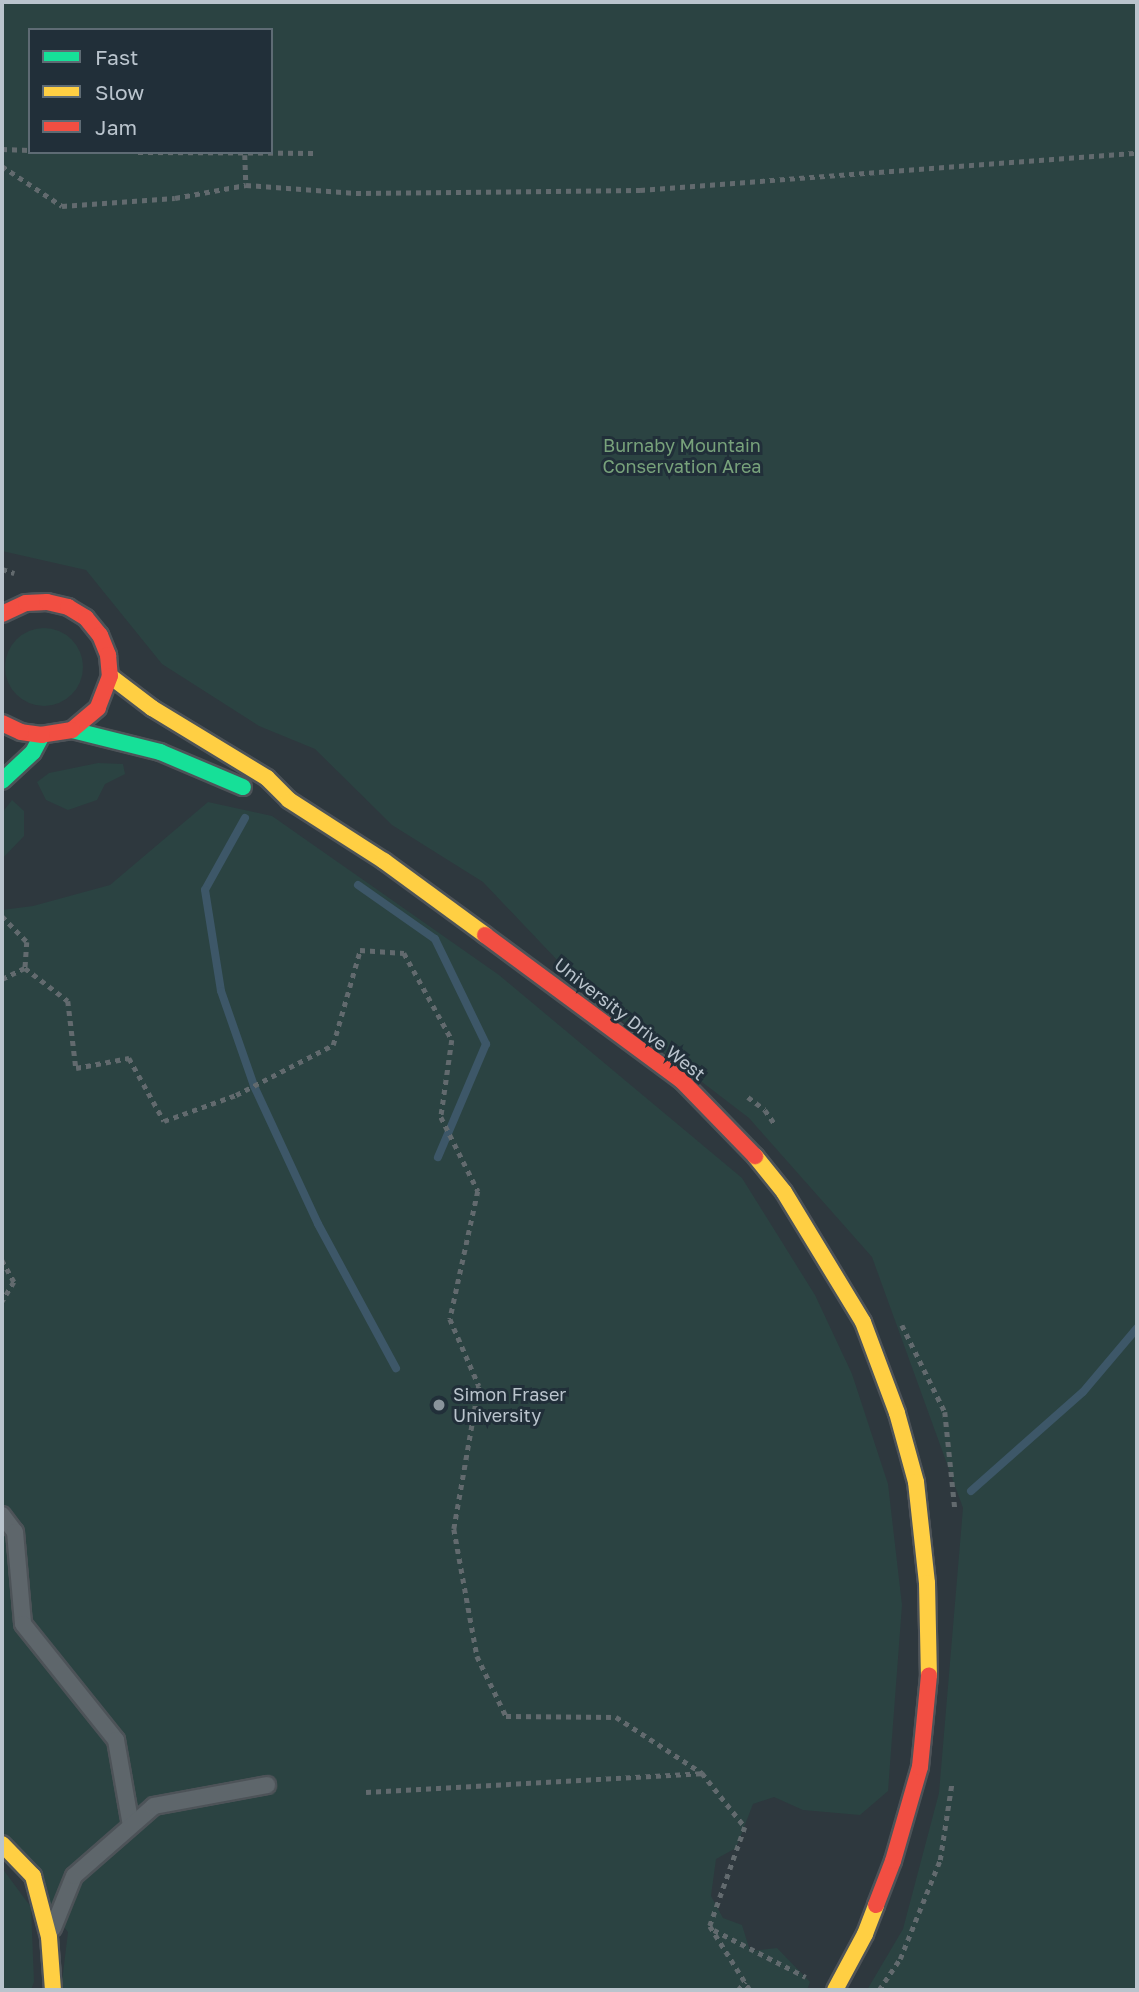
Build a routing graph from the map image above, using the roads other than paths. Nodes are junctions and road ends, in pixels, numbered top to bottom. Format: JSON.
{"nodes":[{"id":1,"x":2,"y":590,"type":"edge"},
{"id":2,"x":26,"y":603,"type":"junction"},
{"id":3,"x":2,"y":614,"type":"edge"},
{"id":4,"x":110,"y":676,"type":"junction"},
{"id":5,"x":2,"y":723,"type":"edge"},
{"id":6,"x":72,"y":730,"type":"junction"},
{"id":7,"x":42,"y":735,"type":"junction"},
{"id":8,"x":2,"y":780,"type":"edge"},
{"id":9,"x":289,"y":800,"type":"junction"},
{"id":10,"x":2,"y":1514,"type":"edge"},
{"id":11,"x":267,"y":1785,"type":"dead end"},
{"id":12,"x":131,"y":1826,"type":"junction"},
{"id":13,"x":2,"y":1844,"type":"edge"},
{"id":14,"x":49,"y":1937,"type":"junction"},
{"id":15,"x":53,"y":1990,"type":"edge"},
{"id":16,"x":835,"y":1990,"type":"edge"}],
"edges":[{"from":1,"to":2,"type":"street"},
{"from":2,"to":3,"type":"street"},
{"from":2,"to":4,"type":"street"},
{"from":4,"to":6,"type":"street"},
{"from":4,"to":9,"type":"street","name":"University Drive West"},
{"from":5,"to":7,"type":"street"},
{"from":6,"to":7,"type":"street"},
{"from":6,"to":9,"type":"street","name":"University Drive West"},
{"from":7,"to":8,"type":"street"},
{"from":9,"to":16,"type":"street","name":"University Drive West"},
{"from":10,"to":12,"type":"lane"},
{"from":11,"to":12,"type":"lane"},
{"from":12,"to":14,"type":"lane"},
{"from":13,"to":14,"type":"street"},
{"from":14,"to":15,"type":"street"}]}
